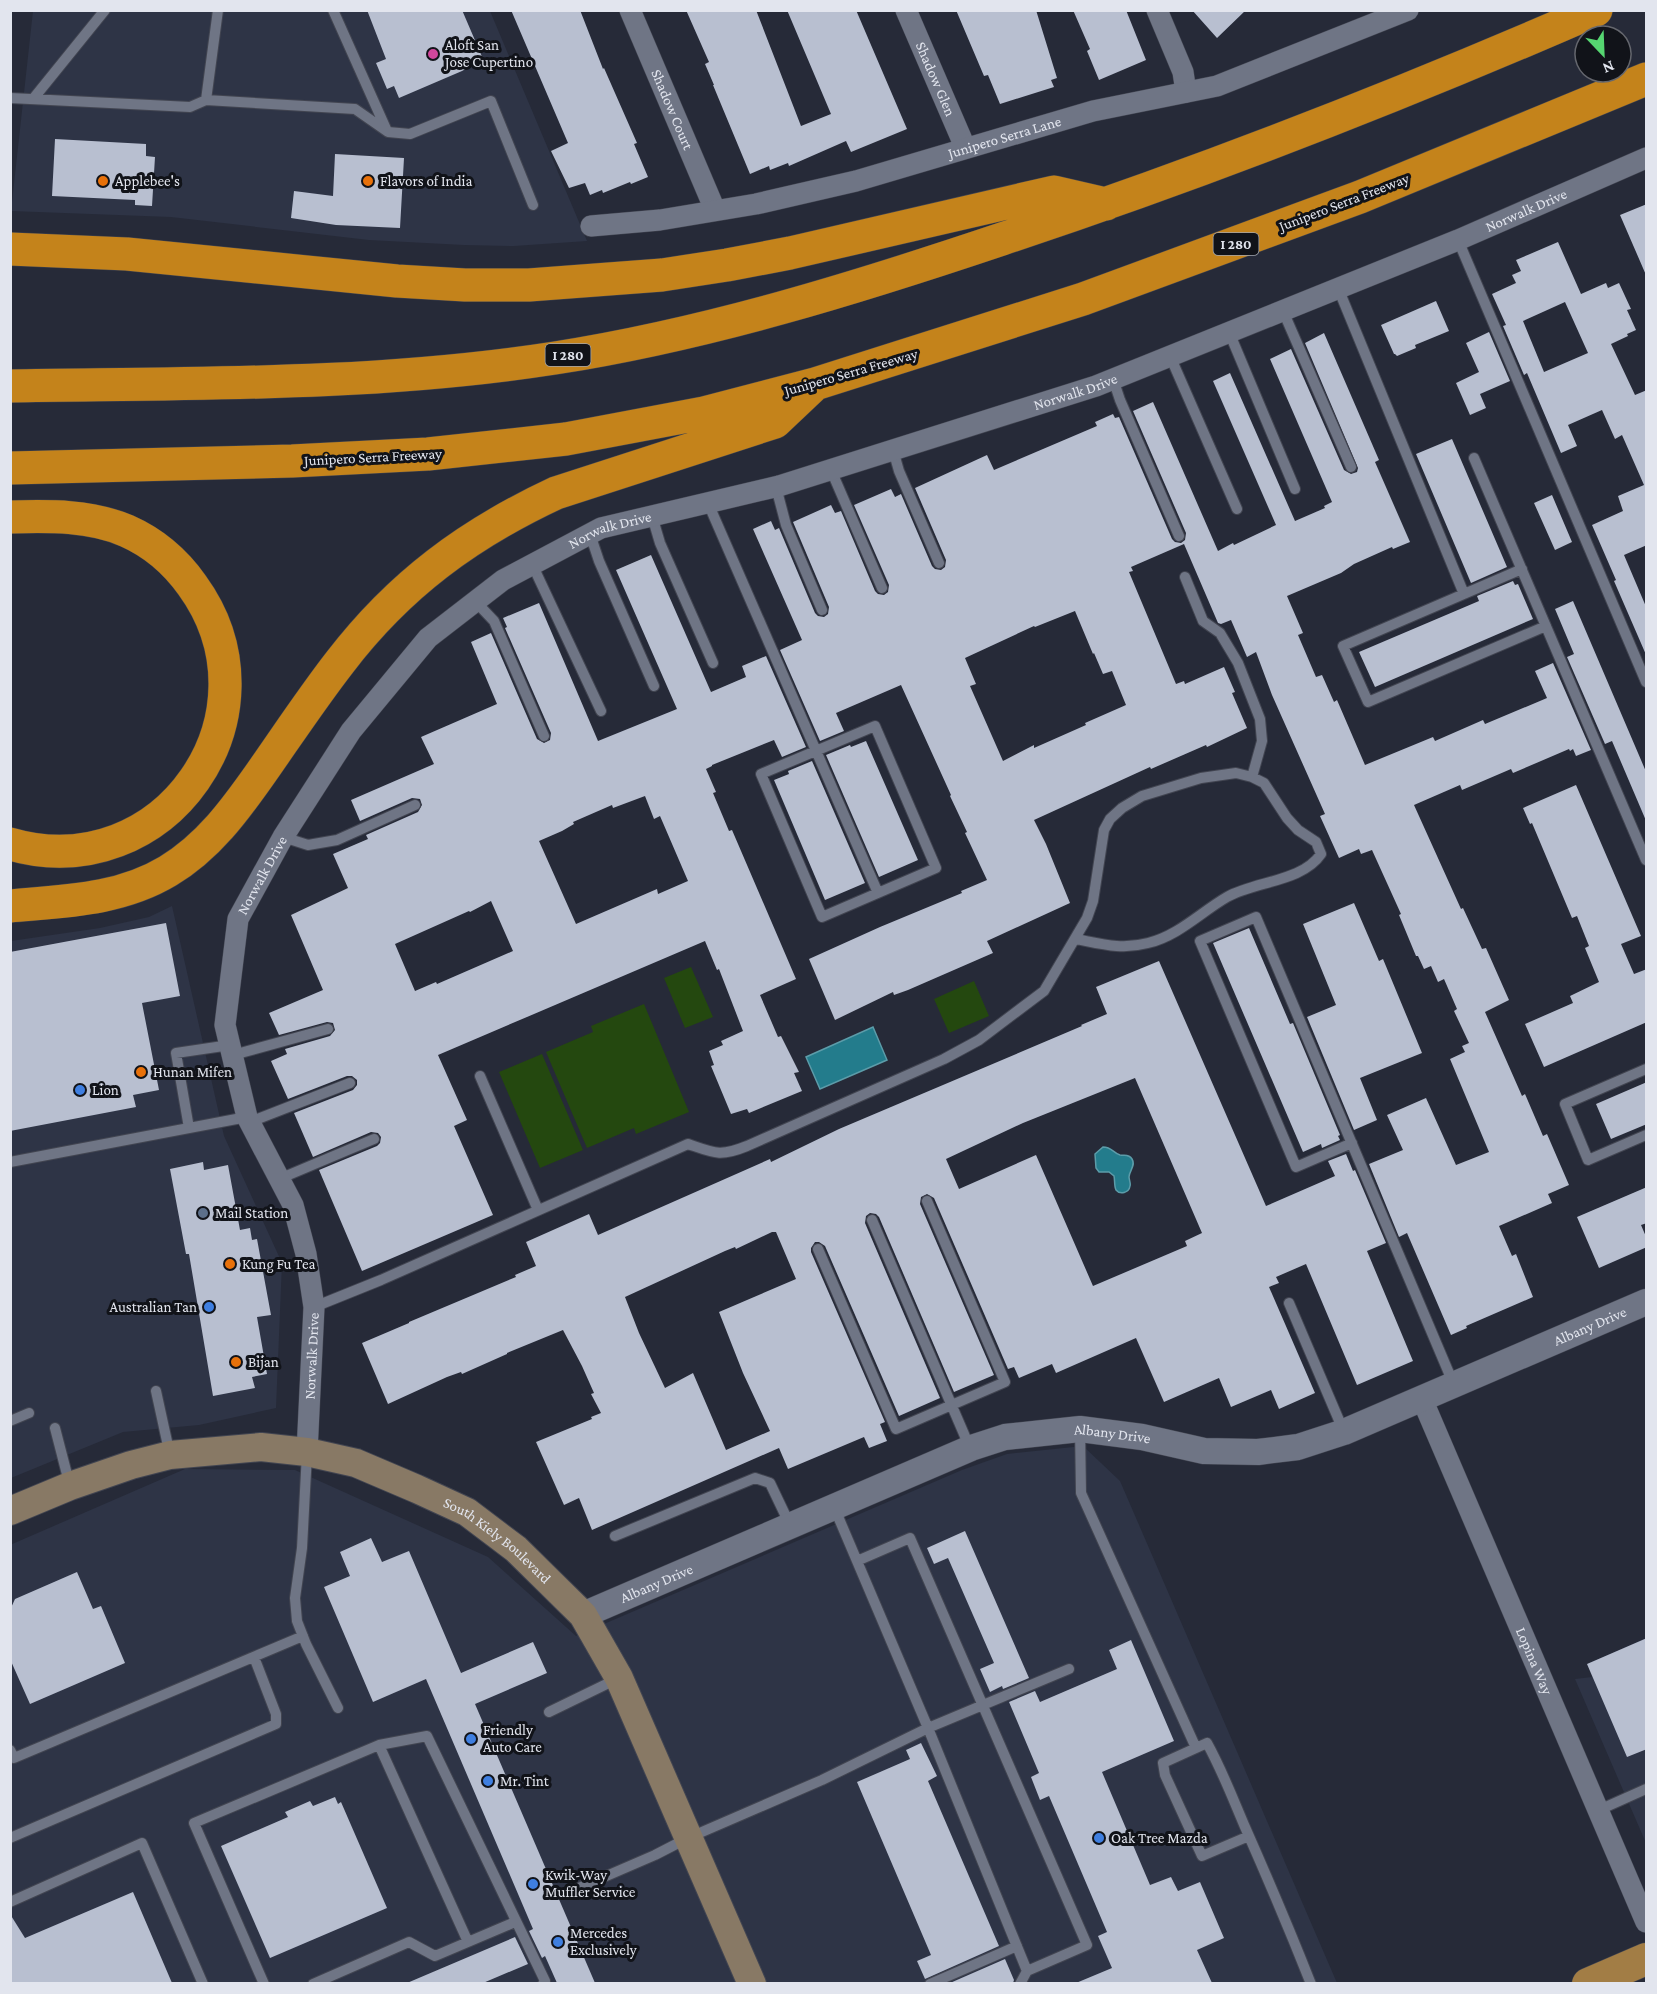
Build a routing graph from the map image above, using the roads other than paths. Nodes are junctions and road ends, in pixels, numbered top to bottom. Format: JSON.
{"nodes":[{"id":1,"x":105,"y":10,"type":"edge"},
{"id":2,"x":218,"y":10,"type":"edge"},
{"id":3,"x":333,"y":10,"type":"edge"},
{"id":4,"x":630,"y":10,"type":"edge"},
{"id":5,"x":906,"y":10,"type":"edge"},
{"id":6,"x":1157,"y":10,"type":"edge"},
{"id":7,"x":1408,"y":10,"type":"edge"},
{"id":8,"x":1596,"y":10,"type":"edge"},
{"id":9,"x":1647,"y":78,"type":"edge"},
{"id":10,"x":1186,"y":92,"type":"junction"},
{"id":11,"x":10,"y":98,"type":"edge"},
{"id":12,"x":33,"y":99,"type":"junction"},
{"id":13,"x":206,"y":100,"type":"junction"},
{"id":14,"x":388,"y":132,"type":"junction"},
{"id":15,"x":965,"y":147,"type":"junction"},
{"id":16,"x":1647,"y":158,"type":"edge"},
{"id":17,"x":1106,"y":204,"type":"junction"},
{"id":18,"x":532,"y":205,"type":"dead end"},
{"id":19,"x":715,"y":210,"type":"junction"},
{"id":20,"x":591,"y":226,"type":"dead end"},
{"id":21,"x":1458,"y":240,"type":"junction"},
{"id":22,"x":10,"y":249,"type":"edge"},
{"id":23,"x":1338,"y":288,"type":"junction"},
{"id":24,"x":1283,"y":310,"type":"junction"},
{"id":25,"x":1229,"y":332,"type":"junction"},
{"id":26,"x":1170,"y":356,"type":"junction"},
{"id":27,"x":1113,"y":379,"type":"junction"},
{"id":28,"x":816,"y":384,"type":"junction"},
{"id":29,"x":10,"y":386,"type":"edge"},
{"id":30,"x":893,"y":450,"type":"junction"},
{"id":31,"x":1474,"y":458,"type":"dead end"},
{"id":32,"x":1351,"y":467,"type":"dead end"},
{"id":33,"x":10,"y":468,"type":"edge"},
{"id":34,"x":831,"y":470,"type":"junction"},
{"id":35,"x":776,"y":487,"type":"junction"},
{"id":36,"x":1295,"y":489,"type":"dead end"},
{"id":37,"x":708,"y":503,"type":"junction"},
{"id":38,"x":1237,"y":509,"type":"dead end"},
{"id":39,"x":652,"y":516,"type":"junction"},
{"id":40,"x":10,"y":517,"type":"edge"},
{"id":41,"x":590,"y":534,"type":"junction"},
{"id":42,"x":1179,"y":536,"type":"dead end"},
{"id":43,"x":939,"y":563,"type":"dead end"},
{"id":44,"x":532,"y":564,"type":"junction"},
{"id":45,"x":1522,"y":569,"type":"junction"},
{"id":46,"x":1185,"y":577,"type":"dead end"},
{"id":47,"x":882,"y":588,"type":"dead end"},
{"id":48,"x":1464,"y":594,"type":"junction"},
{"id":49,"x":475,"y":602,"type":"junction"},
{"id":50,"x":822,"y":610,"type":"dead end"},
{"id":51,"x":1546,"y":626,"type":"junction"},
{"id":52,"x":713,"y":663,"type":"dead end"},
{"id":53,"x":1647,"y":682,"type":"edge"},
{"id":54,"x":654,"y":686,"type":"dead end"},
{"id":55,"x":601,"y":711,"type":"dead end"},
{"id":56,"x":544,"y":736,"type":"dead end"},
{"id":57,"x":815,"y":751,"type":"junction"},
{"id":58,"x":1252,"y":777,"type":"junction"},
{"id":59,"x":416,"y":805,"type":"dead end"},
{"id":60,"x":283,"y":837,"type":"junction"},
{"id":61,"x":10,"y":844,"type":"edge"},
{"id":62,"x":1647,"y":860,"type":"edge"},
{"id":63,"x":878,"y":893,"type":"junction"},
{"id":64,"x":10,"y":906,"type":"edge"},
{"id":65,"x":1076,"y":939,"type":"junction"},
{"id":66,"x":328,"y":1029,"type":"dead end"},
{"id":67,"x":231,"y":1050,"type":"junction"},
{"id":68,"x":1647,"y":1069,"type":"edge"},
{"id":69,"x":480,"y":1076,"type":"dead end"},
{"id":70,"x":350,"y":1083,"type":"dead end"},
{"id":71,"x":249,"y":1120,"type":"junction"},
{"id":72,"x":189,"y":1128,"type":"junction"},
{"id":73,"x":1647,"y":1135,"type":"edge"},
{"id":74,"x":374,"y":1139,"type":"dead end"},
{"id":75,"x":1352,"y":1143,"type":"junction"},
{"id":76,"x":10,"y":1162,"type":"edge"},
{"id":77,"x":279,"y":1179,"type":"junction"},
{"id":78,"x":927,"y":1201,"type":"dead end"},
{"id":79,"x":538,"y":1210,"type":"junction"},
{"id":80,"x":872,"y":1220,"type":"dead end"},
{"id":81,"x":818,"y":1249,"type":"dead end"},
{"id":82,"x":1647,"y":1302,"type":"edge"},
{"id":83,"x":1289,"y":1303,"type":"dead end"},
{"id":84,"x":314,"y":1307,"type":"junction"},
{"id":85,"x":1454,"y":1385,"type":"junction"},
{"id":86,"x":156,"y":1391,"type":"dead end"},
{"id":87,"x":1422,"y":1399,"type":"junction"},
{"id":88,"x":952,"y":1405,"type":"junction"},
{"id":89,"x":29,"y":1413,"type":"dead end"},
{"id":90,"x":10,"y":1421,"type":"edge"},
{"id":91,"x":55,"y":1428,"type":"dead end"},
{"id":92,"x":1080,"y":1429,"type":"junction"},
{"id":93,"x":1344,"y":1432,"type":"junction"},
{"id":94,"x":970,"y":1448,"type":"junction"},
{"id":95,"x":307,"y":1452,"type":"junction"},
{"id":96,"x":170,"y":1455,"type":"junction"},
{"id":97,"x":70,"y":1486,"type":"junction"},
{"id":98,"x":834,"y":1507,"type":"junction"},
{"id":99,"x":10,"y":1511,"type":"edge"},
{"id":100,"x":790,"y":1525,"type":"junction"},
{"id":101,"x":615,"y":1536,"type":"dead end"},
{"id":102,"x":857,"y":1561,"type":"junction"},
{"id":103,"x":583,"y":1615,"type":"junction"},
{"id":104,"x":303,"y":1636,"type":"junction"},
{"id":105,"x":254,"y":1657,"type":"junction"},
{"id":106,"x":1069,"y":1668,"type":"dead end"},
{"id":107,"x":619,"y":1678,"type":"junction"},
{"id":108,"x":982,"y":1704,"type":"junction"},
{"id":109,"x":338,"y":1708,"type":"dead end"},
{"id":110,"x":549,"y":1712,"type":"dead end"},
{"id":111,"x":928,"y":1728,"type":"junction"},
{"id":112,"x":378,"y":1745,"type":"junction"},
{"id":113,"x":1196,"y":1748,"type":"junction"},
{"id":114,"x":12,"y":1756,"type":"edge"},
{"id":115,"x":1647,"y":1789,"type":"edge"},
{"id":116,"x":1599,"y":1810,"type":"junction"},
{"id":117,"x":1249,"y":1836,"type":"junction"},
{"id":118,"x":10,"y":1838,"type":"edge"},
{"id":119,"x":688,"y":1838,"type":"junction"},
{"id":120,"x":574,"y":1890,"type":"dead end"},
{"id":121,"x":10,"y":1902,"type":"edge"},
{"id":122,"x":515,"y":1922,"type":"junction"},
{"id":123,"x":1647,"y":1923,"type":"edge"},
{"id":124,"x":468,"y":1942,"type":"junction"},
{"id":125,"x":1017,"y":1946,"type":"junction"},
{"id":126,"x":1638,"y":1966,"type":"edge"},
{"id":127,"x":1027,"y":1971,"type":"junction"},
{"id":128,"x":203,"y":1983,"type":"edge"},
{"id":129,"x":264,"y":1983,"type":"edge"},
{"id":130,"x":313,"y":1983,"type":"edge"},
{"id":131,"x":543,"y":1983,"type":"edge"},
{"id":132,"x":752,"y":1983,"type":"edge"},
{"id":133,"x":930,"y":1983,"type":"edge"},
{"id":134,"x":1020,"y":1983,"type":"edge"},
{"id":135,"x":1311,"y":1983,"type":"edge"},
{"id":136,"x":1589,"y":1983,"type":"edge"}],
"edges":[{"from":1,"to":12,"type":"lane"},
{"from":2,"to":13,"type":"lane"},
{"from":3,"to":14,"type":"lane"},
{"from":4,"to":19,"type":"street","name":"Shadow Court"},
{"from":5,"to":15,"type":"street","name":"Shadow Glen"},
{"from":6,"to":10,"type":"street"},
{"from":7,"to":10,"type":"street","name":"Junipero Serra Lane"},
{"from":8,"to":17,"type":"highway","number":"I 280"},
{"from":9,"to":28,"type":"highway","name":"Junipero Serra Freeway","number":"I 280"},
{"from":10,"to":15,"type":"street","name":"Junipero Serra Lane"},
{"from":11,"to":12,"type":"lane"},
{"from":12,"to":13,"type":"lane"},
{"from":13,"to":14,"type":"lane"},
{"from":14,"to":18,"type":"lane"},
{"from":15,"to":19,"type":"street","name":"Junipero Serra Lane"},
{"from":16,"to":21,"type":"street","name":"Norwalk Drive"},
{"from":17,"to":22,"type":"highway"},
{"from":17,"to":29,"type":"highway","number":"I 280"},
{"from":19,"to":20,"type":"street","name":"Junipero Serra Lane"},
{"from":21,"to":23,"type":"street","name":"Norwalk Drive"},
{"from":21,"to":53,"type":"lane"},
{"from":23,"to":24,"type":"street","name":"Norwalk Drive"},
{"from":23,"to":48,"type":"lane"},
{"from":24,"to":25,"type":"street","name":"Norwalk Drive"},
{"from":24,"to":32,"type":"lane"},
{"from":25,"to":26,"type":"street","name":"Norwalk Drive"},
{"from":25,"to":36,"type":"lane"},
{"from":26,"to":27,"type":"street","name":"Norwalk Drive"},
{"from":26,"to":38,"type":"lane"},
{"from":27,"to":30,"type":"street","name":"Norwalk Drive"},
{"from":27,"to":42,"type":"lane"},
{"from":28,"to":33,"type":"highway","name":"Junipero Serra Freeway","number":"I 280"},
{"from":28,"to":64,"type":"highway"},
{"from":30,"to":34,"type":"street","name":"Norwalk Drive"},
{"from":30,"to":43,"type":"lane"},
{"from":31,"to":45,"type":"lane"},
{"from":34,"to":35,"type":"street","name":"Norwalk Drive"},
{"from":34,"to":47,"type":"lane"},
{"from":35,"to":37,"type":"street","name":"Norwalk Drive"},
{"from":35,"to":50,"type":"lane"},
{"from":37,"to":39,"type":"street","name":"Norwalk Drive"},
{"from":37,"to":57,"type":"lane"},
{"from":39,"to":41,"type":"street","name":"Norwalk Drive"},
{"from":39,"to":52,"type":"lane"},
{"from":40,"to":61,"type":"highway"},
{"from":41,"to":44,"type":"street","name":"Norwalk Drive"},
{"from":41,"to":54,"type":"lane"},
{"from":44,"to":49,"type":"street","name":"Norwalk Drive"},
{"from":44,"to":55,"type":"lane"},
{"from":45,"to":48,"type":"lane"},
{"from":45,"to":51,"type":"lane"},
{"from":46,"to":58,"type":"lane"},
{"from":48,"to":51,"type":"lane"},
{"from":49,"to":56,"type":"lane"},
{"from":49,"to":60,"type":"street","name":"Norwalk Drive"},
{"from":51,"to":62,"type":"lane"},
{"from":57,"to":63,"type":"lane"},
{"from":57,"to":63,"type":"lane"},
{"from":57,"to":63,"type":"lane"},
{"from":58,"to":65,"type":"lane"},
{"from":58,"to":65,"type":"lane"},
{"from":59,"to":60,"type":"lane"},
{"from":60,"to":67,"type":"street","name":"Norwalk Drive"},
{"from":65,"to":79,"type":"lane"},
{"from":66,"to":67,"type":"lane"},
{"from":67,"to":71,"type":"street","name":"Norwalk Drive"},
{"from":67,"to":72,"type":"lane"},
{"from":68,"to":73,"type":"lane"},
{"from":69,"to":79,"type":"lane"},
{"from":70,"to":71,"type":"lane"},
{"from":71,"to":72,"type":"lane"},
{"from":71,"to":77,"type":"street","name":"Norwalk Drive"},
{"from":72,"to":76,"type":"lane"},
{"from":74,"to":77,"type":"lane"},
{"from":75,"to":75,"type":"lane"},
{"from":75,"to":85,"type":"lane"},
{"from":77,"to":84,"type":"street","name":"Norwalk Drive"},
{"from":78,"to":88,"type":"lane"},
{"from":79,"to":84,"type":"lane"},
{"from":80,"to":88,"type":"lane"},
{"from":81,"to":88,"type":"lane"},
{"from":82,"to":85,"type":"street","name":"Albany Drive"},
{"from":83,"to":93,"type":"lane"},
{"from":84,"to":95,"type":"street","name":"Norwalk Drive"},
{"from":85,"to":87,"type":"street","name":"Albany Drive"},
{"from":86,"to":96,"type":"lane"},
{"from":87,"to":93,"type":"street","name":"Albany Drive"},
{"from":87,"to":116,"type":"street","name":"Lopina Way"},
{"from":88,"to":94,"type":"lane"},
{"from":89,"to":90,"type":"lane"},
{"from":91,"to":97,"type":"lane"},
{"from":92,"to":93,"type":"street","name":"Albany Drive"},
{"from":92,"to":94,"type":"street","name":"Albany Drive"},
{"from":92,"to":113,"type":"lane"},
{"from":94,"to":98,"type":"street","name":"Albany Drive"},
{"from":95,"to":96,"type":"main road","name":"South Kiely Boulevard"},
{"from":95,"to":103,"type":"main road","name":"South Kiely Boulevard"},
{"from":95,"to":104,"type":"lane"},
{"from":96,"to":97,"type":"main road","name":"South Kiely Boulevard"},
{"from":97,"to":99,"type":"main road","name":"South Kiely Boulevard"},
{"from":98,"to":100,"type":"street","name":"Albany Drive"},
{"from":98,"to":102,"type":"lane"},
{"from":100,"to":101,"type":"lane"},
{"from":100,"to":103,"type":"street","name":"Albany Drive"},
{"from":102,"to":108,"type":"lane"},
{"from":102,"to":111,"type":"lane"},
{"from":103,"to":107,"type":"main road","name":"South Kiely Boulevard"},
{"from":104,"to":105,"type":"lane"},
{"from":104,"to":109,"type":"lane"},
{"from":105,"to":114,"type":"lane"},
{"from":105,"to":118,"type":"lane"},
{"from":106,"to":108,"type":"lane"},
{"from":107,"to":110,"type":"lane"},
{"from":107,"to":119,"type":"main road","name":"South Kiely Boulevard"},
{"from":108,"to":111,"type":"lane"},
{"from":108,"to":127,"type":"lane"},
{"from":111,"to":119,"type":"lane"},
{"from":111,"to":125,"type":"lane"},
{"from":112,"to":122,"type":"lane"},
{"from":112,"to":124,"type":"lane"},
{"from":112,"to":129,"type":"lane"},
{"from":113,"to":117,"type":"lane"},
{"from":113,"to":117,"type":"lane"},
{"from":115,"to":116,"type":"lane"},
{"from":116,"to":123,"type":"street","name":"Lopina Way"},
{"from":117,"to":135,"type":"lane"},
{"from":119,"to":120,"type":"lane"},
{"from":119,"to":132,"type":"main road","name":"South Kiely Boulevard"},
{"from":121,"to":128,"type":"lane"},
{"from":122,"to":124,"type":"lane"},
{"from":122,"to":131,"type":"lane"},
{"from":124,"to":130,"type":"lane"},
{"from":125,"to":127,"type":"lane"},
{"from":125,"to":133,"type":"lane"},
{"from":126,"to":136,"type":"main road"},
{"from":127,"to":134,"type":"lane"}]}
